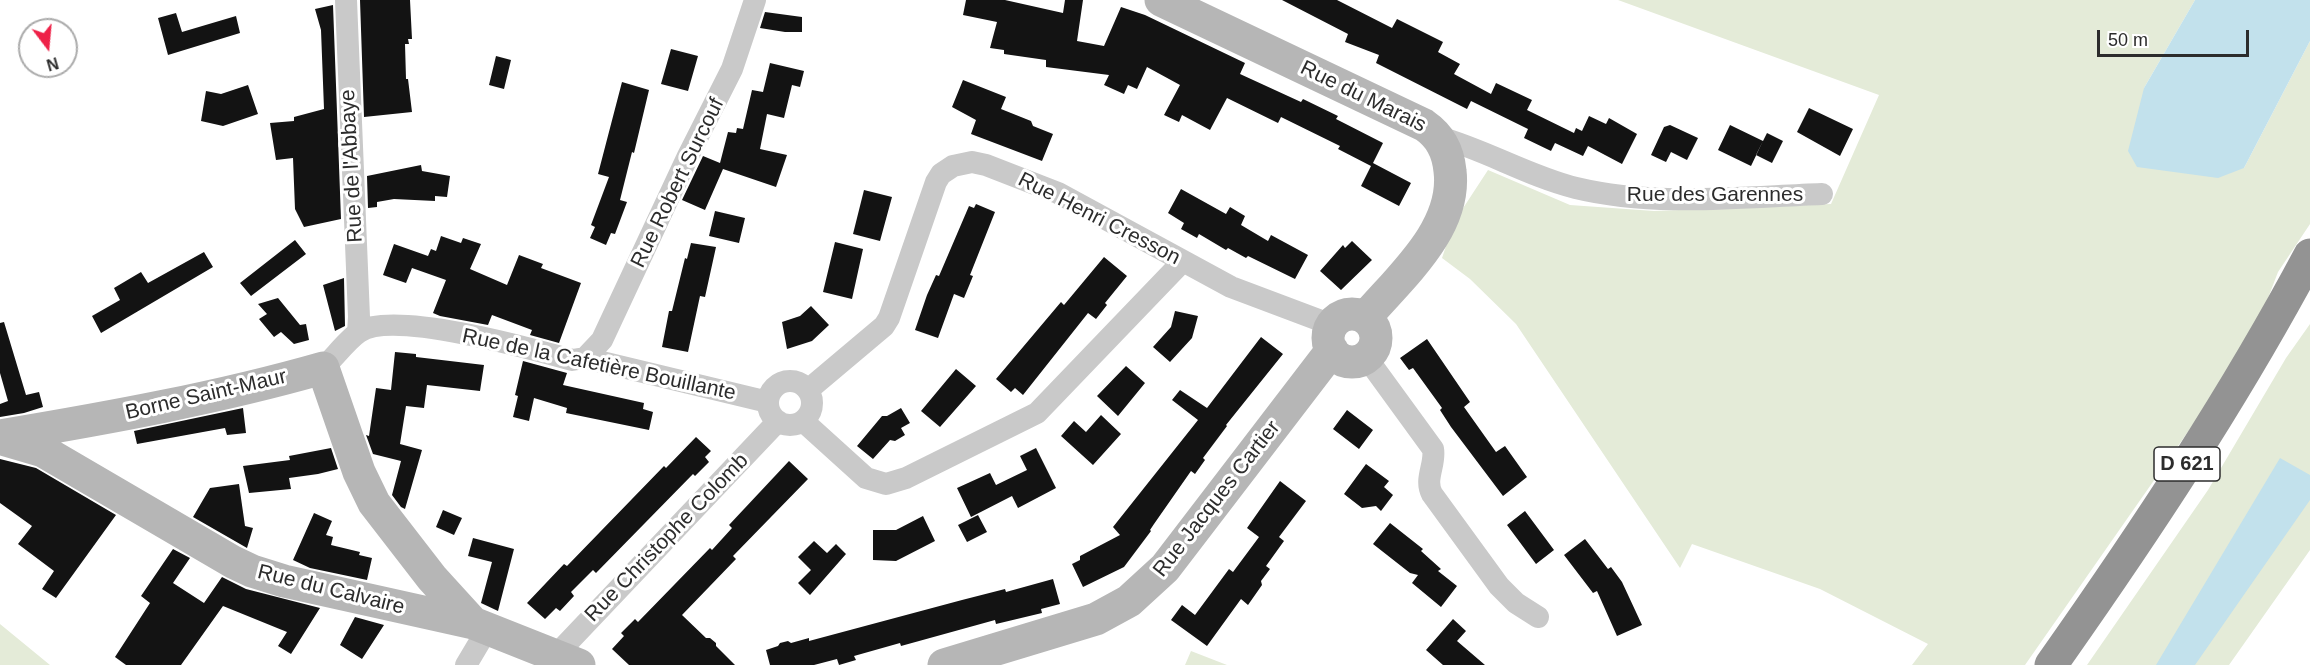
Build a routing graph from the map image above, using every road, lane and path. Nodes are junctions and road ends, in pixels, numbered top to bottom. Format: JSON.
{"nodes":[{"id":1,"x":346,"y":0,"type":"edge"},
{"id":2,"x":755,"y":0,"type":"edge"},
{"id":3,"x":1161,"y":0,"type":"edge"},
{"id":4,"x":1438,"y":137,"type":"junction"},
{"id":5,"x":1822,"y":194,"type":"dead end"},
{"id":6,"x":2310,"y":255,"type":"edge"},
{"id":7,"x":1183,"y":261,"type":"junction"},
{"id":8,"x":2310,"y":289,"type":"edge"},
{"id":9,"x":1365,"y":318,"type":"junction"},
{"id":10,"x":358,"y":333,"type":"junction"},
{"id":11,"x":1332,"y":338,"type":"junction"},
{"id":12,"x":1366,"y":357,"type":"junction"},
{"id":13,"x":585,"y":358,"type":"junction"},
{"id":14,"x":323,"y":368,"type":"junction"},
{"id":15,"x":808,"y":390,"type":"junction"},
{"id":16,"x":773,"y":411,"type":"junction"},
{"id":17,"x":88,"y":421,"type":"junction"},
{"id":18,"x":803,"y":421,"type":"junction"},
{"id":19,"x":0,"y":437,"type":"edge"},
{"id":20,"x":56,"y":459,"type":"junction"},
{"id":21,"x":1538,"y":617,"type":"dead end"},
{"id":22,"x":480,"y":625,"type":"junction"},
{"id":23,"x":567,"y":660,"type":"edge"},
{"id":24,"x":466,"y":665,"type":"edge"},
{"id":25,"x":944,"y":665,"type":"edge"},
{"id":26,"x":2051,"y":665,"type":"edge"},
{"id":27,"x":2073,"y":665,"type":"edge"}],
"edges":[{"from":1,"to":10,"type":"street","name":"Rue de l'Abbaye"},
{"from":2,"to":13,"type":"street","name":"Rue Robert Surcouf"},
{"from":3,"to":4,"type":"street","name":"Rue du Marais"},
{"from":4,"to":5,"type":"street","name":"Rue des Garennes"},
{"from":4,"to":9,"type":"street","name":"Rue du Marais"},
{"from":6,"to":26,"type":"highway","number":"D 621"},
{"from":7,"to":11,"type":"street","name":"Rue Henri Cresson"},
{"from":7,"to":15,"type":"street","name":"Rue Henri Cresson"},
{"from":7,"to":18,"type":"street"},
{"from":8,"to":27,"type":"highway","number":"D 621"},
{"from":9,"to":11,"type":"street"},
{"from":9,"to":12,"type":"street"},
{"from":10,"to":13,"type":"street","name":"Rue de la Cafetière Bouillante"},
{"from":10,"to":14,"type":"street"},
{"from":11,"to":12,"type":"street"},
{"from":11,"to":25,"type":"street","name":"Rue Jacques Cartier"},
{"from":12,"to":21,"type":"street"},
{"from":13,"to":16,"type":"street","name":"Rue de la Cafetière Bouillante"},
{"from":14,"to":17,"type":"street","name":"Borne Saint-Maur"},
{"from":14,"to":22,"type":"street"},
{"from":15,"to":16,"type":"street"},
{"from":15,"to":18,"type":"street"},
{"from":16,"to":18,"type":"street"},
{"from":16,"to":23,"type":"street","name":"Rue Christophe Colomb"},
{"from":17,"to":19,"type":"street","name":"Borne Saint-Maur"},
{"from":17,"to":20,"type":"street","name":"Borne Saint-Maur"},
{"from":19,"to":20,"type":"street","name":"Rue du Calvaire"},
{"from":20,"to":22,"type":"street","name":"Rue du Calvaire"},
{"from":22,"to":23,"type":"street","name":"Rue du Calvaire"},
{"from":22,"to":24,"type":"street"}]}
